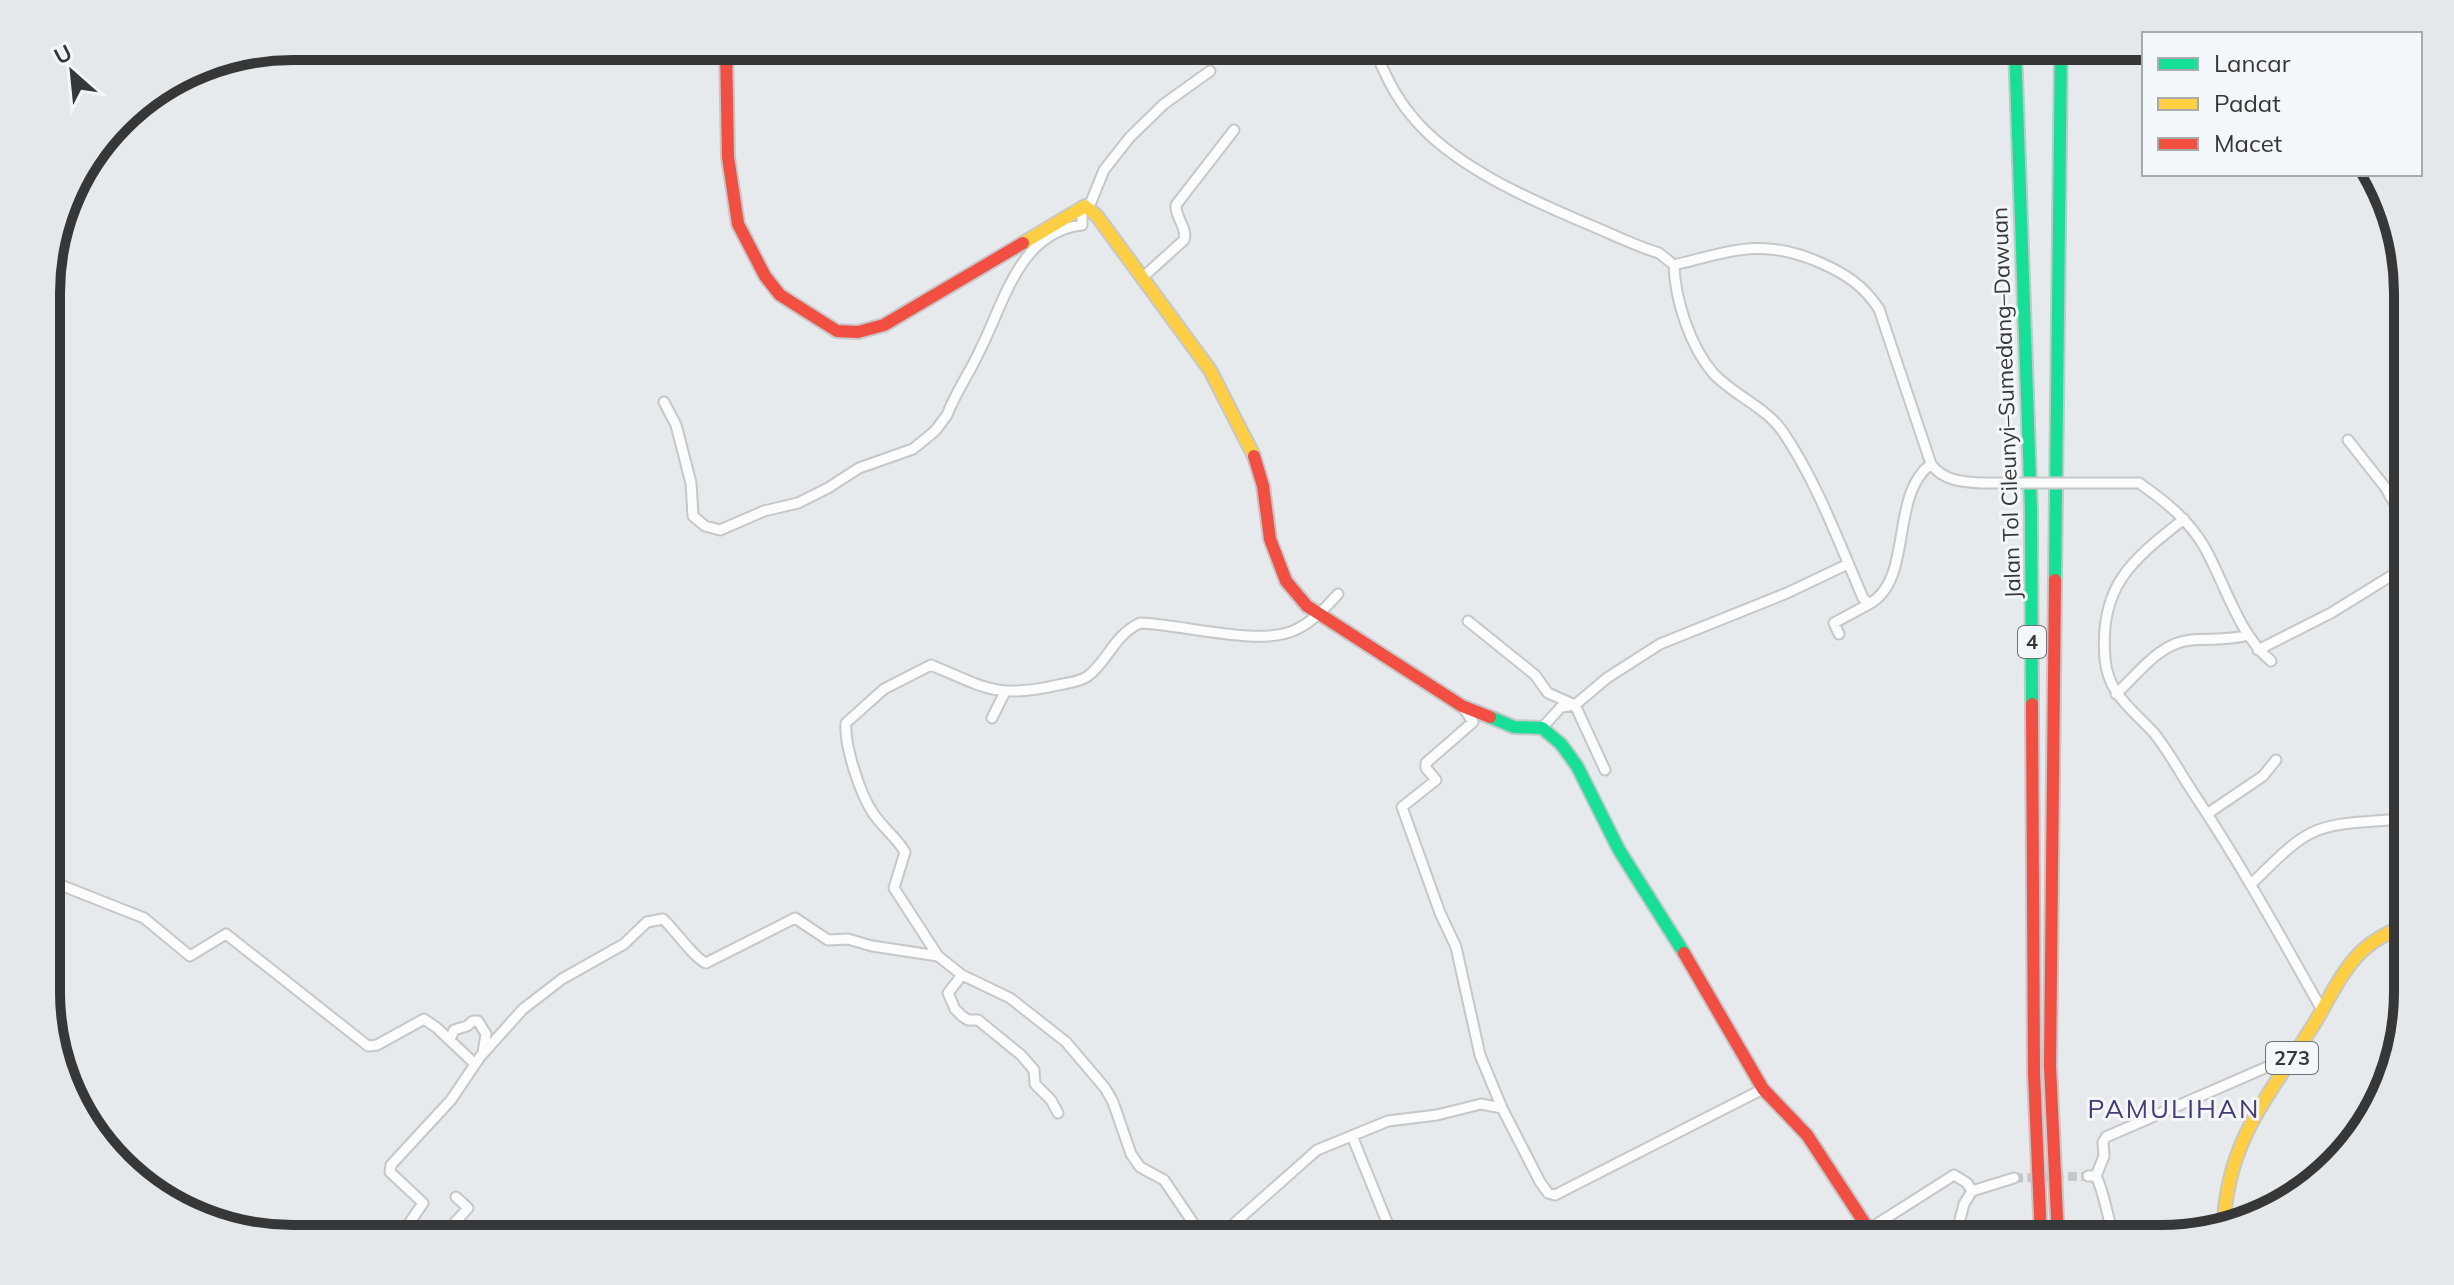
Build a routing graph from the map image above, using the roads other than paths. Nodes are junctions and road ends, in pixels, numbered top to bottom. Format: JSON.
{"nodes":[{"id":1,"x":726,"y":60,"type":"edge"},
{"id":2,"x":1379,"y":60,"type":"edge"},
{"id":3,"x":2015,"y":60,"type":"edge"},
{"id":4,"x":2061,"y":60,"type":"edge"},
{"id":5,"x":1210,"y":71,"type":"dead end"},
{"id":6,"x":1234,"y":130,"type":"dead end"},
{"id":7,"x":1085,"y":206,"type":"junction"},
{"id":8,"x":1674,"y":265,"type":"junction"},
{"id":9,"x":1142,"y":278,"type":"junction"},
{"id":10,"x":664,"y":402,"type":"dead end"},
{"id":11,"x":2348,"y":440,"type":"dead end"},
{"id":12,"x":1931,"y":464,"type":"junction"},
{"id":13,"x":2394,"y":503,"type":"edge"},
{"id":14,"x":2184,"y":519,"type":"junction"},
{"id":15,"x":1848,"y":564,"type":"junction"},
{"id":16,"x":2394,"y":574,"type":"edge"},
{"id":17,"x":1338,"y":594,"type":"dead end"},
{"id":18,"x":1869,"y":604,"type":"junction"},
{"id":19,"x":1320,"y":614,"type":"junction"},
{"id":20,"x":1468,"y":621,"type":"dead end"},
{"id":21,"x":1839,"y":634,"type":"dead end"},
{"id":22,"x":2248,"y":635,"type":"junction"},
{"id":23,"x":2258,"y":650,"type":"junction"},
{"id":24,"x":2271,"y":661,"type":"dead end"},
{"id":25,"x":1005,"y":692,"type":"junction"},
{"id":26,"x":2116,"y":694,"type":"junction"},
{"id":27,"x":1575,"y":705,"type":"junction"},
{"id":28,"x":1462,"y":706,"type":"junction"},
{"id":29,"x":992,"y":718,"type":"dead end"},
{"id":30,"x":1542,"y":728,"type":"junction"},
{"id":31,"x":2276,"y":760,"type":"dead end"},
{"id":32,"x":1605,"y":770,"type":"dead end"},
{"id":33,"x":2207,"y":814,"type":"junction"},
{"id":34,"x":2394,"y":819,"type":"edge"},
{"id":35,"x":2251,"y":884,"type":"junction"},
{"id":36,"x":60,"y":885,"type":"edge"},
{"id":37,"x":2394,"y":930,"type":"edge"},
{"id":38,"x":938,"y":956,"type":"junction"},
{"id":39,"x":962,"y":975,"type":"junction"},
{"id":40,"x":2322,"y":1010,"type":"junction"},
{"id":41,"x":450,"y":1040,"type":"junction"},
{"id":42,"x":482,"y":1055,"type":"junction"},
{"id":43,"x":2293,"y":1056,"type":"junction"},
{"id":44,"x":475,"y":1064,"type":"junction"},
{"id":45,"x":1763,"y":1089,"type":"junction"},
{"id":46,"x":1502,"y":1108,"type":"junction"},
{"id":47,"x":1058,"y":1113,"type":"dead end"},
{"id":48,"x":1352,"y":1136,"type":"junction"},
{"id":49,"x":2014,"y":1178,"type":"tunnel mouth"},
{"id":50,"x":1972,"y":1191,"type":"junction"},
{"id":51,"x":456,"y":1197,"type":"dead end"},
{"id":52,"x":2224,"y":1216,"type":"edge"},
{"id":53,"x":1387,"y":1222,"type":"dead end"},
{"id":54,"x":408,"y":1225,"type":"edge"},
{"id":55,"x":453,"y":1225,"type":"edge"},
{"id":56,"x":1193,"y":1225,"type":"edge"},
{"id":57,"x":1232,"y":1225,"type":"edge"},
{"id":58,"x":1866,"y":1225,"type":"edge"},
{"id":59,"x":1885,"y":1225,"type":"edge"},
{"id":60,"x":1959,"y":1225,"type":"edge"},
{"id":61,"x":2040,"y":1225,"type":"edge"},
{"id":62,"x":2057,"y":1225,"type":"edge"},
{"id":63,"x":2111,"y":1225,"type":"edge"}],
"edges":[{"from":1,"to":7,"type":"main road"},
{"from":2,"to":8,"type":"street"},
{"from":3,"to":61,"type":"main road","name":"Jalan Tol Cileunyi–Sumedang–Dawuan","number":"4"},
{"from":4,"to":62,"type":"main road","name":"Jalan Tol Cileunyi–Sumedang–Dawuan","number":"4"},
{"from":5,"to":7,"type":"street"},
{"from":6,"to":9,"type":"street"},
{"from":7,"to":9,"type":"main road"},
{"from":7,"to":10,"type":"street"},
{"from":8,"to":12,"type":"street"},
{"from":8,"to":15,"type":"street"},
{"from":9,"to":19,"type":"main road"},
{"from":11,"to":13,"type":"street"},
{"from":12,"to":14,"type":"street","bridge":true},
{"from":12,"to":18,"type":"street"},
{"from":14,"to":22,"type":"street"},
{"from":14,"to":26,"type":"street"},
{"from":15,"to":18,"type":"street"},
{"from":15,"to":27,"type":"street"},
{"from":16,"to":23,"type":"street"},
{"from":17,"to":19,"type":"street"},
{"from":18,"to":21,"type":"street"},
{"from":19,"to":25,"type":"street"},
{"from":19,"to":28,"type":"main road"},
{"from":20,"to":27,"type":"street"},
{"from":22,"to":23,"type":"street"},
{"from":22,"to":26,"type":"street"},
{"from":23,"to":24,"type":"street"},
{"from":25,"to":29,"type":"street"},
{"from":25,"to":38,"type":"street"},
{"from":26,"to":33,"type":"street"},
{"from":27,"to":30,"type":"street"},
{"from":27,"to":32,"type":"street"},
{"from":28,"to":30,"type":"main road"},
{"from":28,"to":46,"type":"street"},
{"from":30,"to":45,"type":"main road"},
{"from":31,"to":33,"type":"street"},
{"from":33,"to":35,"type":"street"},
{"from":34,"to":35,"type":"street"},
{"from":35,"to":40,"type":"street"},
{"from":36,"to":41,"type":"street"},
{"from":37,"to":40,"type":"main road","number":"273"},
{"from":38,"to":39,"type":"street"},
{"from":38,"to":42,"type":"street"},
{"from":39,"to":47,"type":"street"},
{"from":39,"to":56,"type":"street"},
{"from":40,"to":43,"type":"main road","number":"273"},
{"from":41,"to":42,"type":"street"},
{"from":41,"to":44,"type":"street"},
{"from":42,"to":44,"type":"street"},
{"from":43,"to":52,"type":"main road","number":"273"},
{"from":43,"to":63,"type":"street"},
{"from":44,"to":54,"type":"street"},
{"from":45,"to":46,"type":"street"},
{"from":45,"to":58,"type":"main road"},
{"from":46,"to":48,"type":"street"},
{"from":48,"to":53,"type":"street"},
{"from":48,"to":57,"type":"street"},
{"from":49,"to":50,"type":"street"},
{"from":50,"to":59,"type":"street"},
{"from":50,"to":60,"type":"street"},
{"from":51,"to":55,"type":"street"}]}
